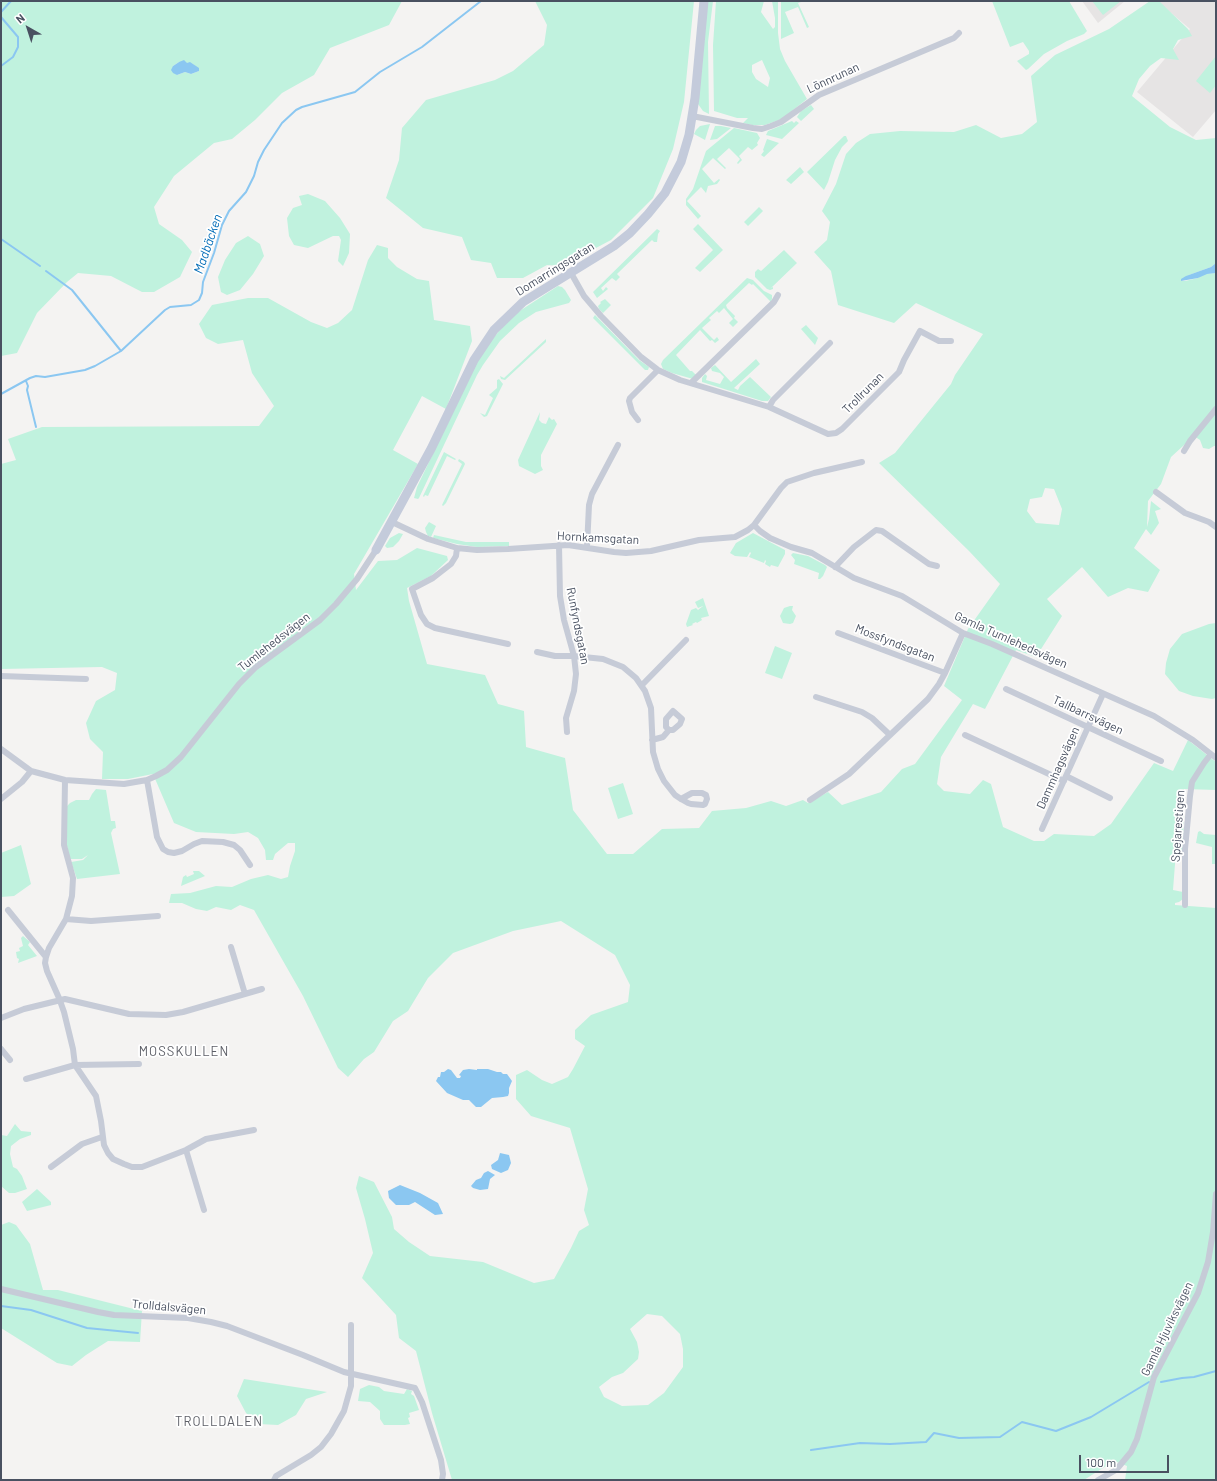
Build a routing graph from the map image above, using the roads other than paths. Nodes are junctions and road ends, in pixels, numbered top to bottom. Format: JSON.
{"nodes":[{"id":1,"x":704,"y":1,"type":"edge"},
{"id":2,"x":959,"y":33,"type":"dead end"},
{"id":3,"x":692,"y":116,"type":"junction"},
{"id":4,"x":571,"y":273,"type":"junction"},
{"id":5,"x":778,"y":295,"type":"dead end"},
{"id":6,"x":951,"y":341,"type":"dead end"},
{"id":7,"x":830,"y":343,"type":"dead end"},
{"id":8,"x":658,"y":370,"type":"junction"},
{"id":9,"x":691,"y":383,"type":"junction"},
{"id":10,"x":769,"y":407,"type":"junction"},
{"id":11,"x":1216,"y":409,"type":"edge"},
{"id":12,"x":638,"y":420,"type":"dead end"},
{"id":13,"x":618,"y":445,"type":"dead end"},
{"id":14,"x":1184,"y":451,"type":"dead end"},
{"id":15,"x":862,"y":462,"type":"dead end"},
{"id":16,"x":1156,"y":492,"type":"dead end"},
{"id":17,"x":392,"y":522,"type":"junction"},
{"id":18,"x":754,"y":525,"type":"junction"},
{"id":19,"x":1216,"y":527,"type":"edge"},
{"id":20,"x":559,"y":545,"type":"junction"},
{"id":21,"x":587,"y":547,"type":"junction"},
{"id":22,"x":457,"y":548,"type":"junction"},
{"id":23,"x":376,"y":550,"type":"joint"},
{"id":24,"x":937,"y":566,"type":"dead end"},
{"id":25,"x":835,"y":567,"type":"junction"},
{"id":26,"x":838,"y":633,"type":"dead end"},
{"id":27,"x":963,"y":633,"type":"junction"},
{"id":28,"x":686,"y":640,"type":"dead end"},
{"id":29,"x":508,"y":644,"type":"dead end"},
{"id":30,"x":537,"y":652,"type":"dead end"},
{"id":31,"x":574,"y":656,"type":"junction"},
{"id":32,"x":945,"y":673,"type":"junction"},
{"id":33,"x":1,"y":676,"type":"edge"},
{"id":34,"x":86,"y":679,"type":"dead end"},
{"id":35,"x":642,"y":685,"type":"junction"},
{"id":36,"x":1006,"y":689,"type":"dead end"},
{"id":37,"x":1103,"y":694,"type":"junction"},
{"id":38,"x":816,"y":697,"type":"dead end"},
{"id":39,"x":1088,"y":726,"type":"junction"},
{"id":40,"x":669,"y":730,"type":"dead end"},
{"id":41,"x":567,"y":732,"type":"dead end"},
{"id":42,"x":890,"y":735,"type":"junction"},
{"id":43,"x":965,"y":735,"type":"dead end"},
{"id":44,"x":652,"y":740,"type":"junction"},
{"id":45,"x":1,"y":749,"type":"edge"},
{"id":46,"x":1214,"y":756,"type":"edge"},
{"id":47,"x":1161,"y":760,"type":"dead end"},
{"id":48,"x":31,"y":772,"type":"junction"},
{"id":49,"x":1065,"y":779,"type":"junction"},
{"id":50,"x":65,"y":780,"type":"junction"},
{"id":51,"x":147,"y":780,"type":"junction"},
{"id":52,"x":1110,"y":798,"type":"dead end"},
{"id":53,"x":1,"y":799,"type":"edge"},
{"id":54,"x":681,"y":799,"type":"dead end"},
{"id":55,"x":810,"y":800,"type":"dead end"},
{"id":56,"x":1042,"y":829,"type":"dead end"},
{"id":57,"x":250,"y":865,"type":"dead end"},
{"id":58,"x":1185,"y":905,"type":"dead end"},
{"id":59,"x":8,"y":910,"type":"dead end"},
{"id":60,"x":158,"y":916,"type":"dead end"},
{"id":61,"x":66,"y":919,"type":"junction"},
{"id":62,"x":231,"y":947,"type":"dead end"},
{"id":63,"x":46,"y":957,"type":"junction"},
{"id":64,"x":262,"y":989,"type":"dead end"},
{"id":65,"x":245,"y":994,"type":"junction"},
{"id":66,"x":60,"y":1001,"type":"junction"},
{"id":67,"x":1,"y":1018,"type":"edge"},
{"id":68,"x":1,"y":1049,"type":"edge"},
{"id":69,"x":10,"y":1060,"type":"dead end"},
{"id":70,"x":139,"y":1064,"type":"dead end"},
{"id":71,"x":75,"y":1065,"type":"junction"},
{"id":72,"x":26,"y":1079,"type":"dead end"},
{"id":73,"x":254,"y":1130,"type":"dead end"},
{"id":74,"x":102,"y":1137,"type":"junction"},
{"id":75,"x":186,"y":1150,"type":"junction"},
{"id":76,"x":51,"y":1167,"type":"dead end"},
{"id":77,"x":1216,"y":1194,"type":"edge"},
{"id":78,"x":204,"y":1210,"type":"dead end"},
{"id":79,"x":1,"y":1289,"type":"edge"},
{"id":80,"x":351,"y":1325,"type":"dead end"},
{"id":81,"x":352,"y":1375,"type":"junction"},
{"id":82,"x":274,"y":1480,"type":"edge"},
{"id":83,"x":442,"y":1480,"type":"edge"},
{"id":84,"x":1098,"y":1480,"type":"edge"}],
"edges":[{"from":1,"to":3,"type":"street","name":"Domarringsgatan"},
{"from":2,"to":3,"type":"street","name":"Lönnrunan"},
{"from":3,"to":4,"type":"street","name":"Domarringsgatan"},
{"from":4,"to":8,"type":"street","name":"Trollrunan"},
{"from":4,"to":17,"type":"street","name":"Domarringsgatan"},
{"from":5,"to":9,"type":"street"},
{"from":6,"to":10,"type":"street","name":"Trollrunan"},
{"from":7,"to":10,"type":"street"},
{"from":8,"to":9,"type":"street","name":"Trollrunan"},
{"from":8,"to":12,"type":"street"},
{"from":9,"to":10,"type":"street","name":"Trollrunan"},
{"from":11,"to":14,"type":"street"},
{"from":13,"to":21,"type":"street"},
{"from":15,"to":18,"type":"street"},
{"from":16,"to":19,"type":"street"},
{"from":17,"to":22,"type":"street","name":"Hornkamsgatan"},
{"from":17,"to":23,"type":"street","name":"Domarringsgatan"},
{"from":18,"to":21,"type":"street","name":"Hornkamsgatan"},
{"from":18,"to":25,"type":"street","name":"Gamla Tumlehedsvägen"},
{"from":20,"to":21,"type":"street","name":"Hornkamsgatan"},
{"from":20,"to":22,"type":"street","name":"Hornkamsgatan"},
{"from":20,"to":31,"type":"street","name":"Runfyndsgatan"},
{"from":22,"to":29,"type":"street"},
{"from":23,"to":51,"type":"street","name":"Tumlehedsvägen"},
{"from":24,"to":25,"type":"street"},
{"from":25,"to":27,"type":"street","name":"Gamla Tumlehedsvägen"},
{"from":26,"to":32,"type":"street","name":"Mossfyndsgatan"},
{"from":27,"to":32,"type":"street","name":"Mossfyndsgatan"},
{"from":27,"to":37,"type":"street","name":"Gamla Tumlehedsvägen"},
{"from":28,"to":35,"type":"street"},
{"from":30,"to":31,"type":"street"},
{"from":31,"to":35,"type":"street"},
{"from":31,"to":41,"type":"street","name":"Runfyndsgatan"},
{"from":32,"to":42,"type":"street","name":"Mossfyndsgatan"},
{"from":33,"to":34,"type":"street"},
{"from":35,"to":44,"type":"street"},
{"from":36,"to":39,"type":"street","name":"Tallbarrsvägen"},
{"from":37,"to":39,"type":"street","name":"Dammhagsvägen"},
{"from":37,"to":46,"type":"street","name":"Gamla Tumlehedsvägen"},
{"from":38,"to":42,"type":"street"},
{"from":39,"to":47,"type":"street","name":"Tallbarrsvägen"},
{"from":39,"to":49,"type":"street","name":"Dammhagsvägen"},
{"from":40,"to":44,"type":"street"},
{"from":42,"to":55,"type":"street","name":"Mossfyndsgatan"},
{"from":43,"to":49,"type":"street"},
{"from":44,"to":54,"type":"street"},
{"from":45,"to":48,"type":"street","name":"Tumlehedsvägen"},
{"from":46,"to":58,"type":"street","name":"Spejarestigen"},
{"from":48,"to":50,"type":"street","name":"Tumlehedsvägen"},
{"from":48,"to":53,"type":"street"},
{"from":49,"to":52,"type":"street"},
{"from":49,"to":56,"type":"street","name":"Dammhagsvägen"},
{"from":50,"to":51,"type":"street","name":"Tumlehedsvägen"},
{"from":50,"to":61,"type":"street"},
{"from":51,"to":57,"type":"street"},
{"from":59,"to":63,"type":"street"},
{"from":60,"to":61,"type":"street"},
{"from":61,"to":63,"type":"street"},
{"from":62,"to":65,"type":"street"},
{"from":63,"to":66,"type":"street"},
{"from":64,"to":65,"type":"street"},
{"from":65,"to":66,"type":"street"},
{"from":66,"to":67,"type":"street"},
{"from":66,"to":71,"type":"street"},
{"from":68,"to":69,"type":"street"},
{"from":70,"to":71,"type":"street"},
{"from":71,"to":72,"type":"street"},
{"from":71,"to":74,"type":"street"},
{"from":73,"to":75,"type":"street"},
{"from":74,"to":75,"type":"street"},
{"from":74,"to":76,"type":"street"},
{"from":75,"to":78,"type":"street"},
{"from":77,"to":84,"type":"street","name":"Gamla Hjuviksvägen"},
{"from":79,"to":81,"type":"street","name":"Trolldalsvägen"},
{"from":80,"to":81,"type":"street"},
{"from":81,"to":82,"type":"street"},
{"from":81,"to":83,"type":"street","name":"Trolldalsvägen"}]}
